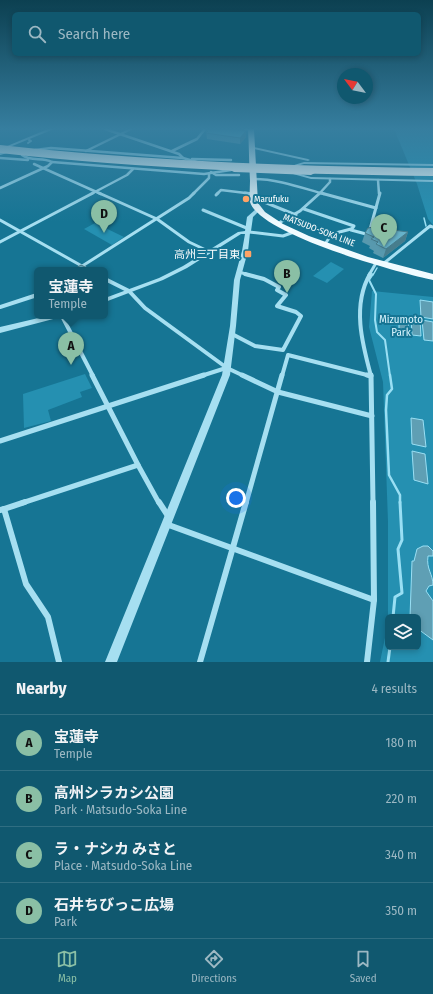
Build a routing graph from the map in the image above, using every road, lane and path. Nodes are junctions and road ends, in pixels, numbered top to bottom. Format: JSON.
{"nodes":[{"id":1,"x":25,"y":160,"type":"edge"},
{"id":2,"x":48,"y":160,"type":"edge"},
{"id":3,"x":104,"y":160,"type":"edge"},
{"id":4,"x":119,"y":160,"type":"edge"},
{"id":5,"x":147,"y":160,"type":"edge"},
{"id":6,"x":192,"y":160,"type":"edge"},
{"id":7,"x":228,"y":160,"type":"edge"},
{"id":8,"x":232,"y":160,"type":"dead end"},
{"id":9,"x":253,"y":160,"type":"edge"},
{"id":10,"x":333,"y":160,"type":"edge"},
{"id":11,"x":52,"y":162,"type":"junction"},
{"id":12,"x":34,"y":164,"type":"dead end"},
{"id":13,"x":201,"y":164,"type":"junction"},
{"id":14,"x":433,"y":165,"type":"edge"},
{"id":15,"x":43,"y":168,"type":"junction"},
{"id":16,"x":253,"y":168,"type":"junction"},
{"id":17,"x":133,"y":169,"type":"junction"},
{"id":18,"x":231,"y":170,"type":"junction"},
{"id":19,"x":376,"y":172,"type":"junction"},
{"id":20,"x":210,"y":173,"type":"junction"},
{"id":21,"x":295,"y":173,"type":"junction"},
{"id":22,"x":433,"y":173,"type":"edge"},
{"id":23,"x":238,"y":175,"type":"dead end"},
{"id":24,"x":254,"y":179,"type":"junction"},
{"id":25,"x":330,"y":179,"type":"junction"},
{"id":26,"x":433,"y":181,"type":"edge"},
{"id":27,"x":0,"y":188,"type":"edge"},
{"id":28,"x":96,"y":192,"type":"junction"},
{"id":29,"x":320,"y":193,"type":"junction"},
{"id":30,"x":216,"y":195,"type":"dead end"},
{"id":31,"x":254,"y":196,"type":"junction"},
{"id":32,"x":376,"y":208,"type":"junction"},
{"id":33,"x":304,"y":209,"type":"junction"},
{"id":34,"x":203,"y":210,"type":"dead end"},
{"id":35,"x":257,"y":210,"type":"junction"},
{"id":36,"x":296,"y":215,"type":"junction"},
{"id":37,"x":157,"y":219,"type":"junction"},
{"id":38,"x":0,"y":220,"type":"edge"},
{"id":39,"x":276,"y":224,"type":"junction"},
{"id":40,"x":433,"y":227,"type":"edge"},
{"id":41,"x":351,"y":229,"type":"junction"},
{"id":42,"x":249,"y":230,"type":"junction"},
{"id":43,"x":20,"y":231,"type":"junction"},
{"id":44,"x":294,"y":232,"type":"junction"},
{"id":45,"x":0,"y":242,"type":"edge"},
{"id":46,"x":325,"y":244,"type":"junction"},
{"id":47,"x":210,"y":252,"type":"junction"},
{"id":48,"x":379,"y":264,"type":"junction"},
{"id":49,"x":82,"y":266,"type":"joint"},
{"id":50,"x":239,"y":272,"type":"junction"},
{"id":51,"x":433,"y":277,"type":"edge"},
{"id":52,"x":108,"y":280,"type":"edge"},
{"id":53,"x":129,"y":291,"type":"junction"},
{"id":54,"x":34,"y":296,"type":"edge"},
{"id":55,"x":108,"y":299,"type":"edge"},
{"id":56,"x":0,"y":307,"type":"edge"},
{"id":57,"x":45,"y":319,"type":"edge"},
{"id":58,"x":64,"y":319,"type":"edge"},
{"id":59,"x":0,"y":330,"type":"edge"},
{"id":60,"x":232,"y":334,"type":"junction"},
{"id":61,"x":227,"y":368,"type":"junction"},
{"id":62,"x":371,"y":376,"type":"junction"},
{"id":63,"x":278,"y":392,"type":"junction"},
{"id":64,"x":109,"y":406,"type":"junction"},
{"id":65,"x":372,"y":416,"type":"junction"},
{"id":66,"x":0,"y":441,"type":"edge"},
{"id":67,"x":138,"y":465,"type":"junction"},
{"id":68,"x":2,"y":509,"type":"edge"},
{"id":69,"x":168,"y":521,"type":"junction"},
{"id":70,"x":233,"y":549,"type":"junction"},
{"id":71,"x":374,"y":600,"type":"junction"},
{"id":72,"x":59,"y":662,"type":"edge"},
{"id":73,"x":111,"y":662,"type":"edge"},
{"id":74,"x":200,"y":662,"type":"edge"},
{"id":75,"x":367,"y":662,"type":"edge"}],
"edges":[{"from":1,"to":11,"type":"street"},
{"from":2,"to":11,"type":"street"},
{"from":3,"to":22,"type":"highway","bridge":true},
{"from":4,"to":18,"type":"highway"},
{"from":5,"to":13,"type":"highway"},
{"from":6,"to":13,"type":"street"},
{"from":7,"to":8,"type":"street"},
{"from":9,"to":16,"type":"main road"},
{"from":10,"to":19,"type":"street"},
{"from":11,"to":15,"type":"street"},
{"from":11,"to":17,"type":"street"},
{"from":12,"to":15,"type":"street"},
{"from":13,"to":16,"type":"highway"},
{"from":14,"to":19,"type":"street"},
{"from":15,"to":27,"type":"street"},
{"from":15,"to":28,"type":"street"},
{"from":16,"to":18,"type":"highway"},
{"from":16,"to":19,"type":"highway"},
{"from":16,"to":21,"type":"highway"},
{"from":16,"to":24,"type":"main road"},
{"from":17,"to":20,"type":"street"},
{"from":17,"to":28,"type":"street"},
{"from":18,"to":20,"type":"street"},
{"from":19,"to":21,"type":"highway"},
{"from":19,"to":22,"type":"highway"},
{"from":19,"to":25,"type":"street"},
{"from":19,"to":26,"type":"street"},
{"from":19,"to":32,"type":"street"},
{"from":20,"to":23,"type":"street"},
{"from":20,"to":37,"type":"street"},
{"from":21,"to":25,"type":"street"},
{"from":24,"to":29,"type":"street"},
{"from":24,"to":31,"type":"main road"},
{"from":25,"to":29,"type":"street"},
{"from":28,"to":37,"type":"street"},
{"from":28,"to":43,"type":"street"},
{"from":29,"to":32,"type":"street"},
{"from":29,"to":33,"type":"street"},
{"from":30,"to":31,"type":"street"},
{"from":31,"to":35,"type":"main road"},
{"from":31,"to":36,"type":"street"},
{"from":32,"to":41,"type":"street"},
{"from":33,"to":36,"type":"street"},
{"from":33,"to":41,"type":"street"},
{"from":34,"to":42,"type":"street"},
{"from":35,"to":39,"type":"main road","name":"MATSUDO-SOKA LINE"},
{"from":35,"to":42,"type":"street"},
{"from":36,"to":39,"type":"street"},
{"from":37,"to":47,"type":"street"},
{"from":37,"to":49,"type":"street"},
{"from":38,"to":43,"type":"street"},
{"from":39,"to":44,"type":"main road","name":"MATSUDO-SOKA LINE"},
{"from":40,"to":48,"type":"street"},
{"from":41,"to":46,"type":"street"},
{"from":42,"to":44,"type":"street"},
{"from":42,"to":47,"type":"street"},
{"from":42,"to":50,"type":"street"},
{"from":43,"to":45,"type":"street"},
{"from":43,"to":49,"type":"street"},
{"from":44,"to":46,"type":"main road","name":"MATSUDO-SOKA LINE"},
{"from":46,"to":48,"type":"main road","name":"MATSUDO-SOKA LINE"},
{"from":47,"to":53,"type":"street"},
{"from":48,"to":51,"type":"main road","name":"MATSUDO-SOKA LINE"},
{"from":48,"to":62,"type":"street"},
{"from":50,"to":60,"type":"street"},
{"from":50,"to":60,"type":"street"},
{"from":52,"to":53,"type":"street"},
{"from":53,"to":55,"type":"street"},
{"from":53,"to":61,"type":"street"},
{"from":54,"to":56,"type":"street"},
{"from":57,"to":59,"type":"street"},
{"from":58,"to":64,"type":"street"},
{"from":60,"to":61,"type":"street"},
{"from":61,"to":63,"type":"street"},
{"from":61,"to":64,"type":"street"},
{"from":61,"to":69,"type":"street"},
{"from":62,"to":63,"type":"street"},
{"from":62,"to":65,"type":"street"},
{"from":63,"to":65,"type":"street"},
{"from":63,"to":70,"type":"street"},
{"from":64,"to":66,"type":"street"},
{"from":64,"to":67,"type":"street"},
{"from":65,"to":71,"type":"street"},
{"from":67,"to":68,"type":"street"},
{"from":67,"to":69,"type":"street"},
{"from":68,"to":72,"type":"street"},
{"from":69,"to":70,"type":"street"},
{"from":69,"to":73,"type":"street"},
{"from":70,"to":71,"type":"street"},
{"from":70,"to":74,"type":"street"},
{"from":71,"to":75,"type":"street"}]}
